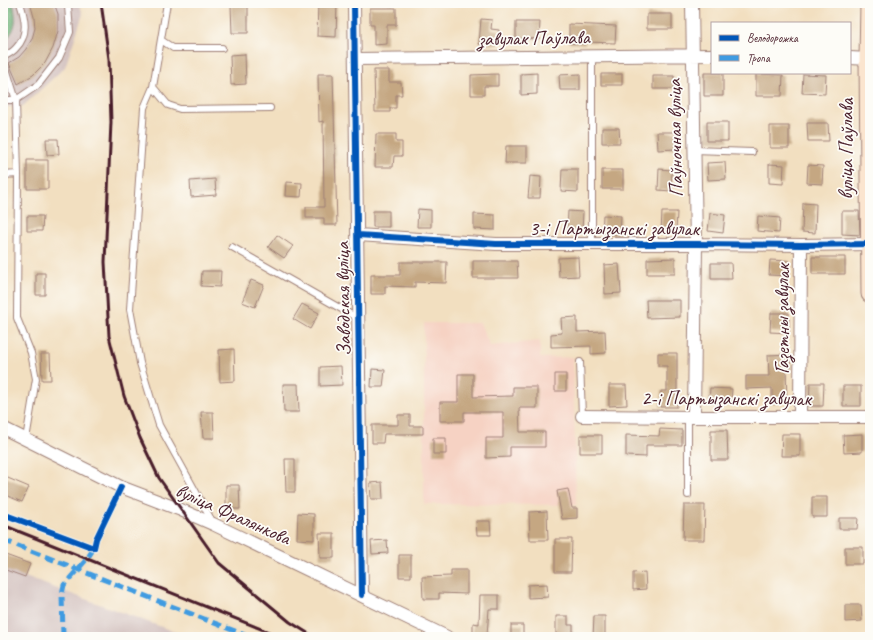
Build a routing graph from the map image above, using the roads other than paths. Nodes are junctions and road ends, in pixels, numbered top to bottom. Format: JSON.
{"nodes":[{"id":1,"x":20,"y":3,"type":"edge"},
{"id":2,"x":67,"y":3,"type":"edge"},
{"id":3,"x":167,"y":3,"type":"edge"},
{"id":4,"x":354,"y":3,"type":"edge"},
{"id":5,"x":692,"y":3,"type":"edge"},
{"id":6,"x":868,"y":3,"type":"edge"},
{"id":7,"x":161,"y":40,"type":"junction"},
{"id":8,"x":222,"y":48,"type":"dead end"},
{"id":9,"x":693,"y":55,"type":"junction"},
{"id":10,"x":711,"y":55,"type":"edge"},
{"id":11,"x":592,"y":56,"type":"junction"},
{"id":12,"x":3,"y":58,"type":"edge"},
{"id":13,"x":851,"y":58,"type":"edge"},
{"id":14,"x":868,"y":58,"type":"junction"},
{"id":15,"x":356,"y":59,"type":"junction"},
{"id":16,"x":152,"y":87,"type":"junction"},
{"id":17,"x":3,"y":100,"type":"edge"},
{"id":18,"x":16,"y":100,"type":"junction"},
{"id":19,"x":270,"y":108,"type":"dead end"},
{"id":20,"x":694,"y":150,"type":"junction"},
{"id":21,"x":752,"y":152,"type":"dead end"},
{"id":22,"x":18,"y":174,"type":"junction"},
{"id":23,"x":3,"y":175,"type":"edge"},
{"id":24,"x":358,"y":235,"type":"junction"},
{"id":25,"x":592,"y":244,"type":"junction"},
{"id":26,"x":696,"y":244,"type":"junction"},
{"id":27,"x":869,"y":244,"type":"edge"},
{"id":28,"x":801,"y":245,"type":"junction"},
{"id":29,"x":232,"y":247,"type":"dead end"},
{"id":30,"x":870,"y":294,"type":"edge"},
{"id":31,"x":359,"y":319,"type":"junction"},
{"id":32,"x":580,"y":362,"type":"dead end"},
{"id":33,"x":582,"y":416,"type":"joint"},
{"id":34,"x":870,"y":416,"type":"edge"},
{"id":35,"x":691,"y":417,"type":"junction"},
{"id":36,"x":800,"y":417,"type":"junction"},
{"id":37,"x":3,"y":428,"type":"edge"},
{"id":38,"x":26,"y":439,"type":"junction"},
{"id":39,"x":688,"y":495,"type":"dead end"},
{"id":40,"x":213,"y":524,"type":"junction"},
{"id":41,"x":362,"y":595,"type":"junction"},
{"id":42,"x":447,"y":637,"type":"edge"}],
"edges":[{"from":1,"to":12,"type":"lane"},
{"from":2,"to":18,"type":"lane"},
{"from":3,"to":7,"type":"lane"},
{"from":4,"to":15,"type":"street","name":"Заводская вуліца"},
{"from":5,"to":9,"type":"street","name":"Паўночная вуліца"},
{"from":6,"to":14,"type":"street","name":"вуліца Паўлава"},
{"from":7,"to":8,"type":"lane"},
{"from":7,"to":16,"type":"lane"},
{"from":9,"to":10,"type":"street","name":"завулак Паўлава"},
{"from":9,"to":11,"type":"street","name":"завулак Паўлава"},
{"from":9,"to":20,"type":"street","name":"Паўночная вуліца"},
{"from":11,"to":15,"type":"street","name":"завулак Паўлава"},
{"from":11,"to":25,"type":"lane"},
{"from":12,"to":18,"type":"lane"},
{"from":13,"to":14,"type":"street"},
{"from":14,"to":27,"type":"street","name":"вуліца Паўлава"},
{"from":15,"to":24,"type":"street","name":"Заводская вуліца"},
{"from":16,"to":19,"type":"lane"},
{"from":16,"to":40,"type":"lane"},
{"from":17,"to":18,"type":"lane"},
{"from":18,"to":22,"type":"lane"},
{"from":20,"to":21,"type":"lane"},
{"from":20,"to":26,"type":"street","name":"Паўночная вуліца"},
{"from":22,"to":23,"type":"lane"},
{"from":22,"to":38,"type":"lane"},
{"from":24,"to":25,"type":"street","name":"3-і Партызанскі завулак"},
{"from":24,"to":31,"type":"street","name":"Заводская вуліца"},
{"from":25,"to":26,"type":"street","name":"3-і Партызанскі завулак"},
{"from":26,"to":28,"type":"street","name":"3-і Партызанскі завулак"},
{"from":26,"to":35,"type":"street","name":"Паўночная вуліца"},
{"from":27,"to":28,"type":"street","name":"3-і Партызанскі завулак"},
{"from":27,"to":30,"type":"street","name":"вуліца Паўлава"},
{"from":28,"to":36,"type":"street","name":"Газетны завулак"},
{"from":29,"to":31,"type":"lane"},
{"from":31,"to":41,"type":"street","name":"Заводская вуліца"},
{"from":32,"to":33,"type":"lane"},
{"from":33,"to":35,"type":"street","name":"2-і Партызанскі завулак"},
{"from":34,"to":36,"type":"street","name":"2-і Партызанскі завулак"},
{"from":35,"to":36,"type":"street","name":"2-і Партызанскі завулак"},
{"from":35,"to":39,"type":"lane"},
{"from":37,"to":38,"type":"street","name":"вуліца Фралянкова"},
{"from":38,"to":40,"type":"street","name":"вуліца Фралянкова"},
{"from":40,"to":41,"type":"street","name":"вуліца Фралянкова"},
{"from":41,"to":42,"type":"street","name":"вуліца Фралянкова"}]}
